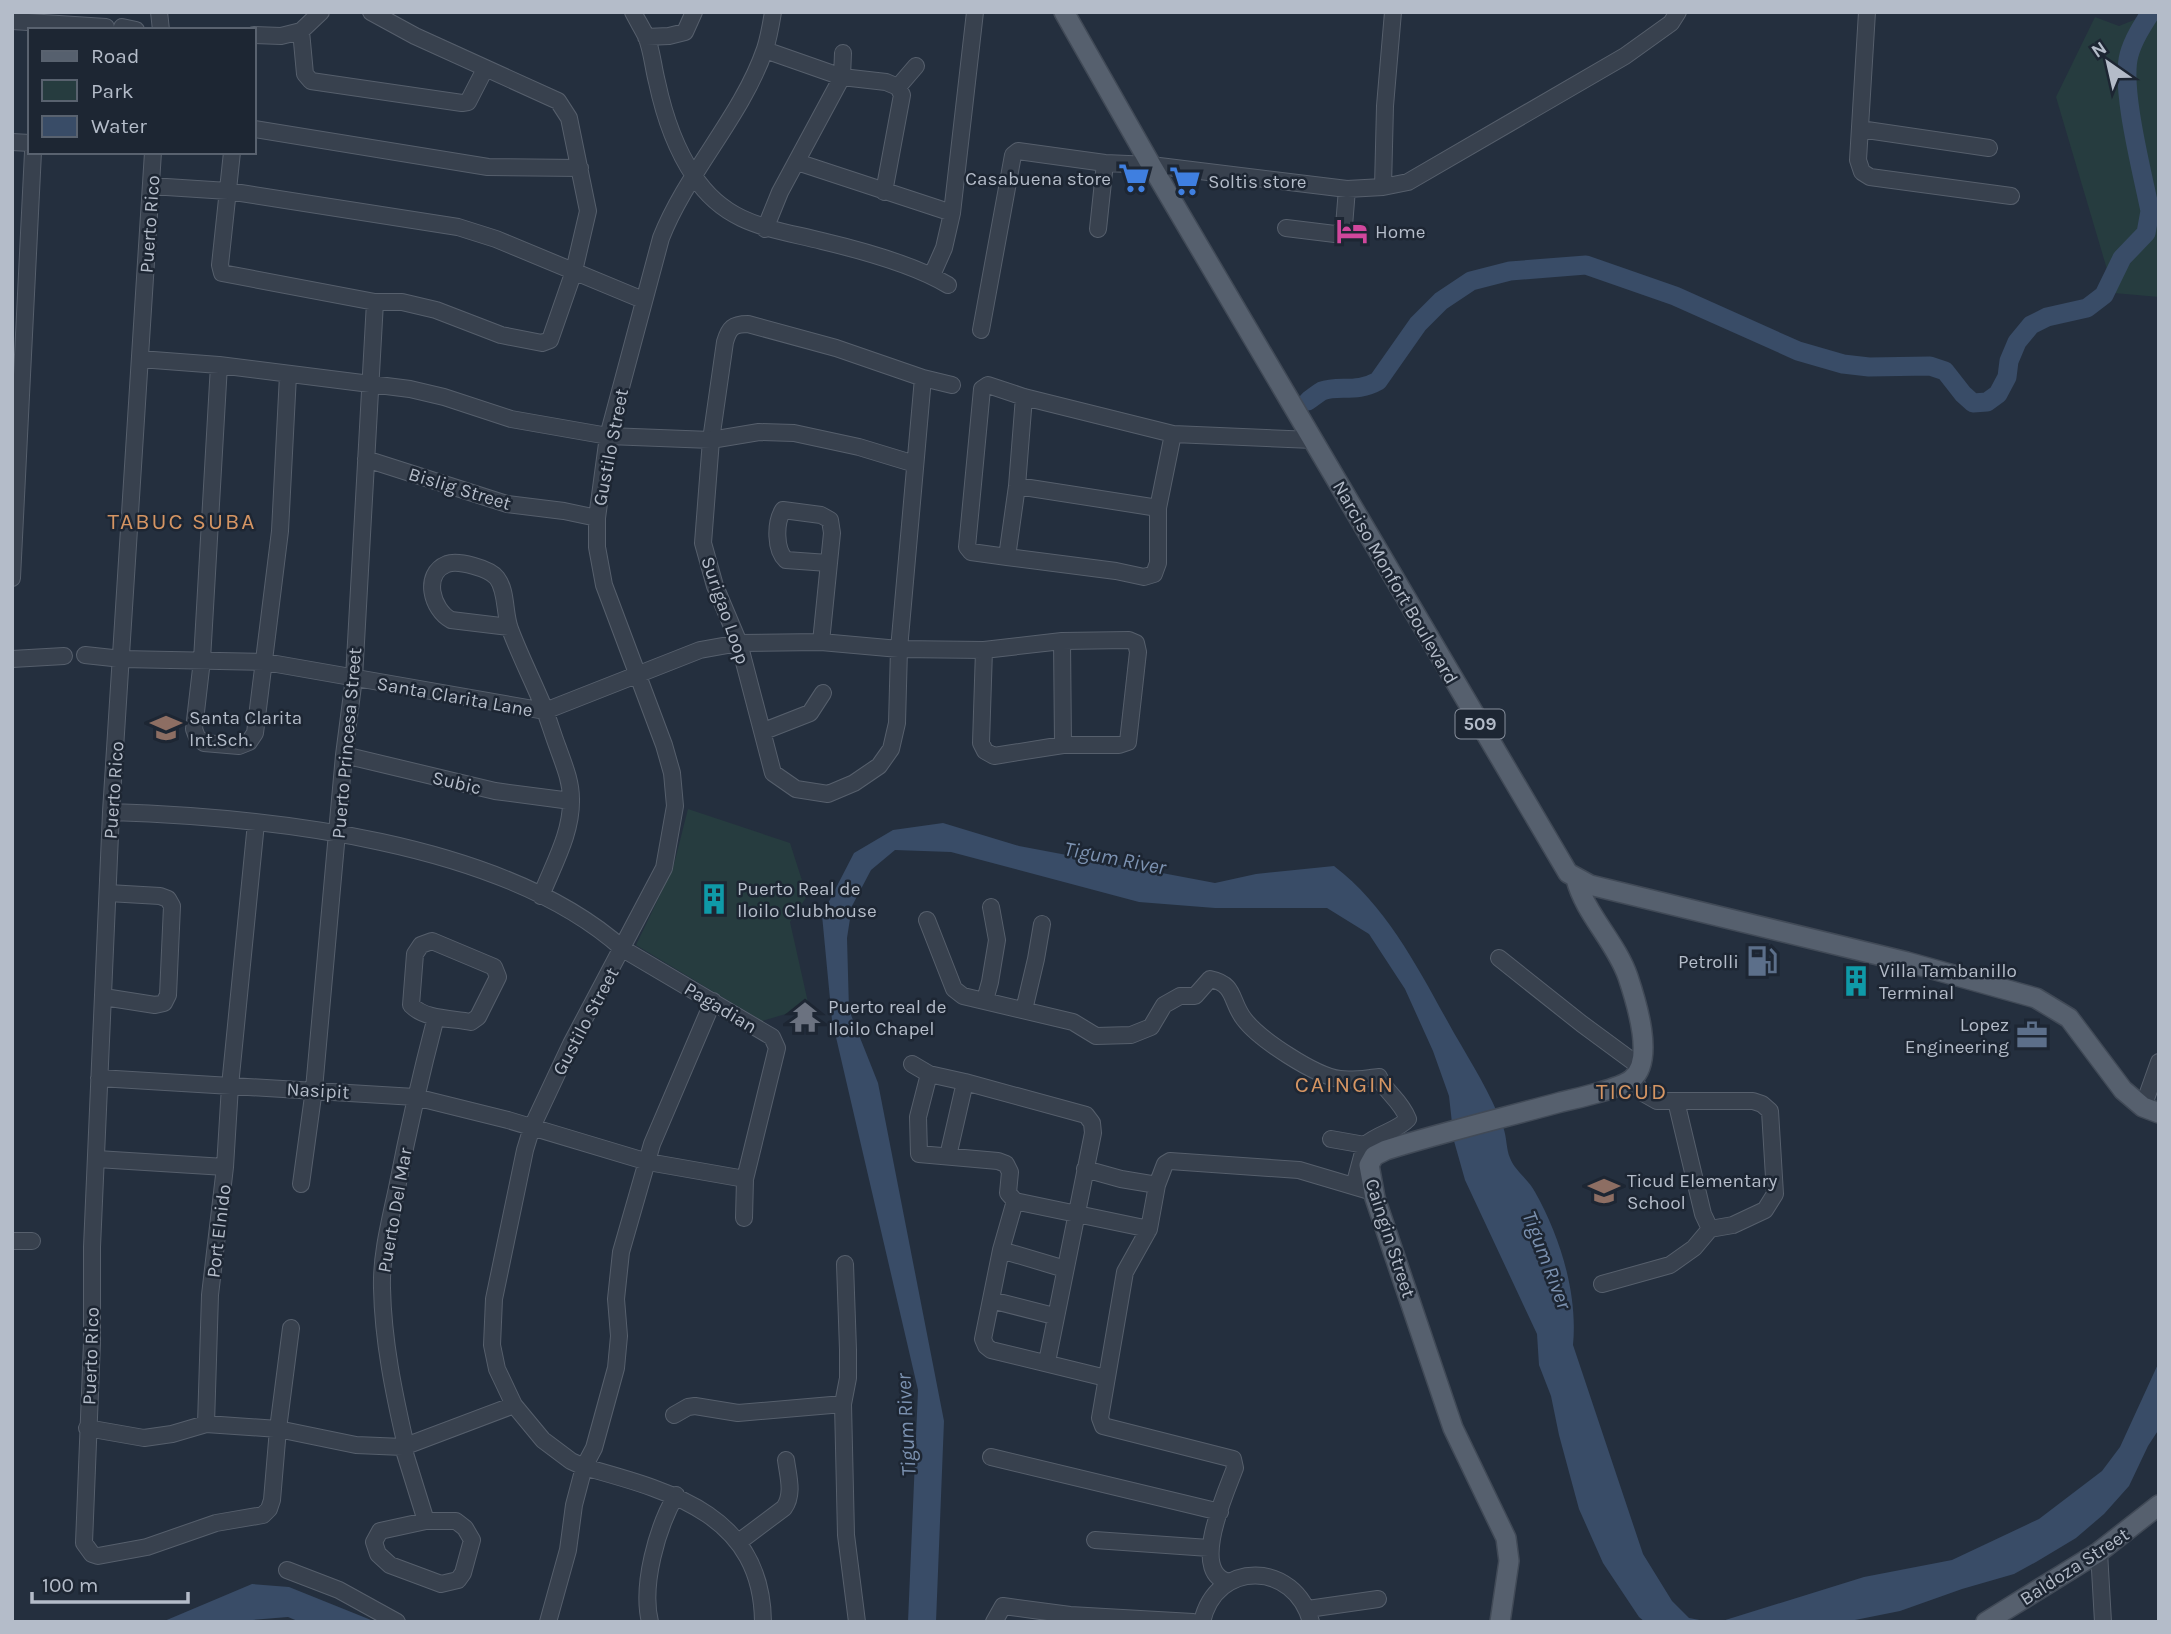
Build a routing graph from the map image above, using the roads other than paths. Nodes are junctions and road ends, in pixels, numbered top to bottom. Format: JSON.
{"nodes":[{"id":1,"x":321,"y":12,"type":"edge"},
{"id":2,"x":371,"y":12,"type":"edge"},
{"id":3,"x":633,"y":12,"type":"edge"},
{"id":4,"x":694,"y":12,"type":"edge"},
{"id":5,"x":773,"y":12,"type":"edge"},
{"id":6,"x":975,"y":12,"type":"edge"},
{"id":7,"x":1064,"y":12,"type":"edge"},
{"id":8,"x":1393,"y":12,"type":"edge"},
{"id":9,"x":1678,"y":12,"type":"edge"},
{"id":10,"x":1867,"y":12,"type":"edge"},
{"id":11,"x":12,"y":21,"type":"edge"},
{"id":12,"x":41,"y":22,"type":"edge"},
{"id":13,"x":106,"y":27,"type":"dead end"},
{"id":14,"x":301,"y":32,"type":"junction"},
{"id":15,"x":256,"y":35,"type":"edge"},
{"id":16,"x":646,"y":37,"type":"junction"},
{"id":17,"x":765,"y":50,"type":"junction"},
{"id":18,"x":843,"y":53,"type":"dead end"},
{"id":19,"x":916,"y":66,"type":"dead end"},
{"id":20,"x":485,"y":69,"type":"junction"},
{"id":21,"x":842,"y":76,"type":"junction"},
{"id":22,"x":898,"y":87,"type":"junction"},
{"id":23,"x":256,"y":129,"type":"edge"},
{"id":24,"x":1860,"y":129,"type":"junction"},
{"id":25,"x":1989,"y":148,"type":"dead end"},
{"id":26,"x":33,"y":154,"type":"edge"},
{"id":27,"x":153,"y":154,"type":"edge"},
{"id":28,"x":232,"y":154,"type":"edge"},
{"id":29,"x":797,"y":162,"type":"junction"},
{"id":30,"x":1105,"y":163,"type":"junction"},
{"id":31,"x":1151,"y":165,"type":"junction"},
{"id":32,"x":579,"y":167,"type":"junction"},
{"id":33,"x":694,"y":176,"type":"junction"},
{"id":34,"x":151,"y":186,"type":"junction"},
{"id":35,"x":1382,"y":187,"type":"junction"},
{"id":36,"x":1348,"y":188,"type":"junction"},
{"id":37,"x":228,"y":191,"type":"junction"},
{"id":38,"x":884,"y":192,"type":"junction"},
{"id":39,"x":2011,"y":196,"type":"dead end"},
{"id":40,"x":952,"y":213,"type":"junction"},
{"id":41,"x":765,"y":229,"type":"junction"},
{"id":42,"x":1098,"y":229,"type":"dead end"},
{"id":43,"x":1286,"y":229,"type":"dead end"},
{"id":44,"x":574,"y":271,"type":"junction"},
{"id":45,"x":932,"y":275,"type":"junction"},
{"id":46,"x":948,"y":285,"type":"dead end"},
{"id":47,"x":643,"y":300,"type":"junction"},
{"id":48,"x":375,"y":302,"type":"junction"},
{"id":49,"x":981,"y":330,"type":"dead end"},
{"id":50,"x":140,"y":359,"type":"junction"},
{"id":51,"x":219,"y":365,"type":"junction"},
{"id":52,"x":288,"y":375,"type":"junction"},
{"id":53,"x":923,"y":378,"type":"junction"},
{"id":54,"x":370,"y":385,"type":"junction"},
{"id":55,"x":952,"y":385,"type":"dead end"},
{"id":56,"x":1024,"y":397,"type":"junction"},
{"id":57,"x":1173,"y":435,"type":"junction"},
{"id":58,"x":608,"y":436,"type":"junction"},
{"id":59,"x":711,"y":440,"type":"junction"},
{"id":60,"x":1313,"y":440,"type":"junction"},
{"id":61,"x":366,"y":459,"type":"junction"},
{"id":62,"x":915,"y":464,"type":"junction"},
{"id":63,"x":1017,"y":486,"type":"junction"},
{"id":64,"x":1158,"y":508,"type":"junction"},
{"id":65,"x":597,"y":518,"type":"junction"},
{"id":66,"x":1007,"y":557,"type":"junction"},
{"id":67,"x":828,"y":563,"type":"dead end"},
{"id":68,"x":13,"y":565,"type":"edge"},
{"id":69,"x":12,"y":578,"type":"edge"},
{"id":70,"x":509,"y":627,"type":"junction"},
{"id":71,"x":1062,"y":641,"type":"junction"},
{"id":72,"x":821,"y":642,"type":"junction"},
{"id":73,"x":739,"y":643,"type":"junction"},
{"id":74,"x":899,"y":649,"type":"junction"},
{"id":75,"x":984,"y":650,"type":"junction"},
{"id":76,"x":85,"y":655,"type":"dead end"},
{"id":77,"x":64,"y":656,"type":"dead end"},
{"id":78,"x":12,"y":659,"type":"edge"},
{"id":79,"x":122,"y":659,"type":"junction"},
{"id":80,"x":202,"y":660,"type":"junction"},
{"id":81,"x":265,"y":662,"type":"junction"},
{"id":82,"x":638,"y":676,"type":"junction"},
{"id":83,"x":354,"y":678,"type":"junction"},
{"id":84,"x":823,"y":693,"type":"dead end"},
{"id":85,"x":545,"y":711,"type":"junction"},
{"id":86,"x":764,"y":731,"type":"junction"},
{"id":87,"x":1063,"y":745,"type":"junction"},
{"id":88,"x":344,"y":755,"type":"junction"},
{"id":89,"x":571,"y":801,"type":"junction"},
{"id":90,"x":110,"y":813,"type":"junction"},
{"id":91,"x":256,"y":823,"type":"junction"},
{"id":92,"x":338,"y":834,"type":"junction"},
{"id":93,"x":1576,"y":878,"type":"junction"},
{"id":94,"x":108,"y":893,"type":"junction"},
{"id":95,"x":541,"y":896,"type":"junction"},
{"id":96,"x":991,"y":907,"type":"dead end"},
{"id":97,"x":927,"y":920,"type":"dead end"},
{"id":98,"x":1042,"y":924,"type":"dead end"},
{"id":99,"x":623,"y":949,"type":"junction"},
{"id":100,"x":1499,"y":958,"type":"dead end"},
{"id":101,"x":104,"y":997,"type":"junction"},
{"id":102,"x":985,"y":1000,"type":"junction"},
{"id":103,"x":713,"y":1001,"type":"junction"},
{"id":104,"x":1024,"y":1010,"type":"junction"},
{"id":105,"x":436,"y":1017,"type":"junction"},
{"id":106,"x":2159,"y":1062,"type":"edge"},
{"id":107,"x":912,"y":1064,"type":"dead end"},
{"id":108,"x":1635,"y":1072,"type":"junction"},
{"id":109,"x":929,"y":1074,"type":"junction"},
{"id":110,"x":99,"y":1078,"type":"junction"},
{"id":111,"x":965,"y":1082,"type":"junction"},
{"id":112,"x":230,"y":1086,"type":"junction"},
{"id":113,"x":314,"y":1090,"type":"junction"},
{"id":114,"x":415,"y":1097,"type":"junction"},
{"id":115,"x":1676,"y":1101,"type":"junction"},
{"id":116,"x":2152,"y":1110,"type":"edge"},
{"id":117,"x":533,"y":1128,"type":"junction"},
{"id":118,"x":1331,"y":1139,"type":"dead end"},
{"id":119,"x":1366,"y":1145,"type":"junction"},
{"id":120,"x":948,"y":1156,"type":"junction"},
{"id":121,"x":97,"y":1159,"type":"junction"},
{"id":122,"x":648,"y":1162,"type":"junction"},
{"id":123,"x":225,"y":1167,"type":"junction"},
{"id":124,"x":1085,"y":1169,"type":"junction"},
{"id":125,"x":745,"y":1179,"type":"junction"},
{"id":126,"x":301,"y":1184,"type":"dead end"},
{"id":127,"x":1157,"y":1185,"type":"junction"},
{"id":128,"x":1354,"y":1186,"type":"junction"},
{"id":129,"x":1373,"y":1192,"type":"junction"},
{"id":130,"x":1015,"y":1201,"type":"junction"},
{"id":131,"x":1077,"y":1213,"type":"junction"},
{"id":132,"x":744,"y":1218,"type":"dead end"},
{"id":133,"x":1149,"y":1228,"type":"junction"},
{"id":134,"x":1710,"y":1229,"type":"junction"},
{"id":135,"x":12,"y":1241,"type":"edge"},
{"id":136,"x":32,"y":1241,"type":"dead end"},
{"id":137,"x":1001,"y":1250,"type":"junction"},
{"id":138,"x":845,"y":1264,"type":"dead end"},
{"id":139,"x":1065,"y":1269,"type":"junction"},
{"id":140,"x":1602,"y":1284,"type":"dead end"},
{"id":141,"x":992,"y":1300,"type":"junction"},
{"id":142,"x":1054,"y":1316,"type":"junction"},
{"id":143,"x":291,"y":1328,"type":"dead end"},
{"id":144,"x":1047,"y":1362,"type":"junction"},
{"id":145,"x":1106,"y":1378,"type":"junction"},
{"id":146,"x":843,"y":1404,"type":"junction"},
{"id":147,"x":514,"y":1405,"type":"junction"},
{"id":148,"x":674,"y":1415,"type":"dead end"},
{"id":149,"x":206,"y":1424,"type":"junction"},
{"id":150,"x":87,"y":1428,"type":"junction"},
{"id":151,"x":278,"y":1429,"type":"junction"},
{"id":152,"x":405,"y":1446,"type":"junction"},
{"id":153,"x":991,"y":1457,"type":"dead end"},
{"id":154,"x":786,"y":1460,"type":"dead end"},
{"id":155,"x":584,"y":1467,"type":"junction"},
{"id":156,"x":676,"y":1495,"type":"junction"},
{"id":157,"x":2159,"y":1505,"type":"edge"},
{"id":158,"x":1220,"y":1512,"type":"junction"},
{"id":159,"x":426,"y":1521,"type":"junction"},
{"id":160,"x":1095,"y":1539,"type":"dead end"},
{"id":161,"x":740,"y":1541,"type":"junction"},
{"id":162,"x":1209,"y":1548,"type":"junction"},
{"id":163,"x":2099,"y":1552,"type":"junction"},
{"id":164,"x":288,"y":1570,"type":"dead end"},
{"id":165,"x":1229,"y":1583,"type":"junction"},
{"id":166,"x":1378,"y":1599,"type":"dead end"},
{"id":167,"x":1309,"y":1616,"type":"edge"},
{"id":168,"x":2006,"y":1616,"type":"edge"},
{"id":169,"x":397,"y":1622,"type":"edge"},
{"id":170,"x":548,"y":1622,"type":"edge"},
{"id":171,"x":650,"y":1622,"type":"edge"},
{"id":172,"x":763,"y":1622,"type":"edge"},
{"id":173,"x":857,"y":1622,"type":"edge"},
{"id":174,"x":994,"y":1622,"type":"edge"},
{"id":175,"x":1194,"y":1622,"type":"edge"},
{"id":176,"x":1202,"y":1622,"type":"edge"},
{"id":177,"x":1500,"y":1622,"type":"edge"},
{"id":178,"x":1986,"y":1622,"type":"edge"},
{"id":179,"x":2104,"y":1622,"type":"edge"}],
"edges":[{"from":1,"to":14,"type":"street"},
{"from":2,"to":20,"type":"street"},
{"from":3,"to":16,"type":"street"},
{"from":4,"to":16,"type":"street"},
{"from":5,"to":17,"type":"street","name":"Gustilo Street"},
{"from":6,"to":40,"type":"street"},
{"from":7,"to":31,"type":"main road","name":"Narciso Monfort Boulevard","number":"509"},
{"from":8,"to":35,"type":"street"},
{"from":9,"to":35,"type":"street"},
{"from":10,"to":24,"type":"street"},
{"from":11,"to":12,"type":"street"},
{"from":12,"to":13,"type":"street"},
{"from":14,"to":15,"type":"street"},
{"from":14,"to":20,"type":"street"},
{"from":16,"to":33,"type":"street"},
{"from":17,"to":21,"type":"street"},
{"from":17,"to":33,"type":"street","name":"Gustilo Street"},
{"from":18,"to":21,"type":"street"},
{"from":19,"to":22,"type":"street"},
{"from":20,"to":32,"type":"street"},
{"from":21,"to":22,"type":"street"},
{"from":21,"to":29,"type":"street"},
{"from":22,"to":38,"type":"street"},
{"from":23,"to":32,"type":"street"},
{"from":24,"to":25,"type":"street"},
{"from":24,"to":39,"type":"street"},
{"from":26,"to":68,"type":"street"},
{"from":27,"to":34,"type":"street","name":"Puerto Rico"},
{"from":28,"to":37,"type":"street"},
{"from":29,"to":38,"type":"street"},
{"from":29,"to":41,"type":"street"},
{"from":30,"to":31,"type":"street"},
{"from":30,"to":42,"type":"street"},
{"from":30,"to":49,"type":"street"},
{"from":31,"to":36,"type":"street"},
{"from":31,"to":60,"type":"main road","name":"Narciso Monfort Boulevard","number":"509"},
{"from":32,"to":44,"type":"street"},
{"from":33,"to":41,"type":"street"},
{"from":33,"to":47,"type":"street","name":"Gustilo Street"},
{"from":34,"to":37,"type":"street"},
{"from":34,"to":50,"type":"street","name":"Puerto Rico"},
{"from":35,"to":36,"type":"street"},
{"from":36,"to":43,"type":"street"},
{"from":37,"to":44,"type":"street"},
{"from":37,"to":48,"type":"street"},
{"from":38,"to":40,"type":"street"},
{"from":40,"to":45,"type":"street"},
{"from":41,"to":45,"type":"street"},
{"from":44,"to":47,"type":"street"},
{"from":44,"to":48,"type":"street"},
{"from":45,"to":46,"type":"street"},
{"from":47,"to":58,"type":"street","name":"Gustilo Street"},
{"from":48,"to":54,"type":"street","name":"Puerto Princesa Street"},
{"from":50,"to":51,"type":"street"},
{"from":50,"to":79,"type":"street","name":"Puerto Rico"},
{"from":51,"to":52,"type":"street"},
{"from":51,"to":80,"type":"street"},
{"from":52,"to":54,"type":"street"},
{"from":52,"to":81,"type":"street"},
{"from":53,"to":55,"type":"street"},
{"from":53,"to":59,"type":"street","name":"Surigao Loop"},
{"from":53,"to":62,"type":"street"},
{"from":54,"to":58,"type":"street"},
{"from":54,"to":61,"type":"street","name":"Puerto Princesa Street"},
{"from":56,"to":57,"type":"street"},
{"from":56,"to":63,"type":"street"},
{"from":56,"to":66,"type":"street"},
{"from":57,"to":60,"type":"street"},
{"from":57,"to":64,"type":"street"},
{"from":58,"to":59,"type":"street"},
{"from":58,"to":65,"type":"street","name":"Gustilo Street"},
{"from":59,"to":62,"type":"street"},
{"from":59,"to":73,"type":"street","name":"Surigao Loop"},
{"from":60,"to":93,"type":"main road","name":"Narciso Monfort Boulevard","number":"509"},
{"from":61,"to":65,"type":"street","name":"Bislig Street"},
{"from":61,"to":83,"type":"street","name":"Puerto Princesa Street"},
{"from":62,"to":74,"type":"street"},
{"from":63,"to":64,"type":"street"},
{"from":63,"to":66,"type":"street"},
{"from":64,"to":66,"type":"street"},
{"from":65,"to":82,"type":"street","name":"Gustilo Street"},
{"from":67,"to":72,"type":"street"},
{"from":68,"to":69,"type":"street"},
{"from":70,"to":70,"type":"street"},
{"from":70,"to":85,"type":"street"},
{"from":71,"to":75,"type":"street","name":"Santa Clarita Lane"},
{"from":71,"to":87,"type":"street"},
{"from":71,"to":87,"type":"street","name":"Santa Clarita Lane"},
{"from":72,"to":73,"type":"street","name":"Santa Clarita Lane"},
{"from":72,"to":74,"type":"street","name":"Santa Clarita Lane"},
{"from":73,"to":82,"type":"street","name":"Santa Clarita Lane"},
{"from":73,"to":86,"type":"street","name":"Surigao Loop"},
{"from":74,"to":75,"type":"street","name":"Santa Clarita Lane"},
{"from":74,"to":86,"type":"street","name":"Surigao Loop"},
{"from":75,"to":87,"type":"street"},
{"from":76,"to":79,"type":"street","name":"Santa Clarita Lane"},
{"from":77,"to":78,"type":"street"},
{"from":79,"to":80,"type":"street","name":"Santa Clarita Lane"},
{"from":79,"to":90,"type":"street","name":"Puerto Rico"},
{"from":80,"to":81,"type":"street","name":"Santa Clarita Lane"},
{"from":80,"to":81,"type":"street"},
{"from":81,"to":83,"type":"street","name":"Santa Clarita Lane"},
{"from":82,"to":85,"type":"street","name":"Santa Clarita Lane"},
{"from":82,"to":99,"type":"street","name":"Gustilo Street"},
{"from":83,"to":85,"type":"street","name":"Santa Clarita Lane"},
{"from":83,"to":88,"type":"street","name":"Puerto Princesa Street"},
{"from":84,"to":86,"type":"street"},
{"from":85,"to":89,"type":"street"},
{"from":88,"to":89,"type":"street","name":"Subic"},
{"from":88,"to":92,"type":"street","name":"Puerto Princesa Street"},
{"from":89,"to":95,"type":"street"},
{"from":90,"to":91,"type":"street","name":"Pagadian"},
{"from":90,"to":94,"type":"street","name":"Puerto Rico"},
{"from":91,"to":92,"type":"street","name":"Pagadian"},
{"from":91,"to":112,"type":"street"},
{"from":92,"to":95,"type":"street","name":"Pagadian"},
{"from":92,"to":113,"type":"street","name":"Puerto Princesa Street"},
{"from":93,"to":108,"type":"main road"},
{"from":93,"to":116,"type":"main road"},
{"from":94,"to":101,"type":"street","name":"Puerto Rico"},
{"from":94,"to":101,"type":"street"},
{"from":95,"to":99,"type":"street","name":"Pagadian"},
{"from":96,"to":102,"type":"street"},
{"from":97,"to":102,"type":"street"},
{"from":98,"to":104,"type":"street"},
{"from":99,"to":103,"type":"street","name":"Pagadian"},
{"from":99,"to":117,"type":"street","name":"Gustilo Street"},
{"from":100,"to":108,"type":"street"},
{"from":101,"to":110,"type":"street","name":"Puerto Rico"},
{"from":102,"to":104,"type":"street"},
{"from":103,"to":122,"type":"street"},
{"from":103,"to":125,"type":"street","name":"Pagadian"},
{"from":104,"to":119,"type":"street"},
{"from":105,"to":105,"type":"street"},
{"from":105,"to":114,"type":"street","name":"Puerto Del Mar"},
{"from":106,"to":116,"type":"street"},
{"from":107,"to":109,"type":"street"},
{"from":108,"to":115,"type":"street"},
{"from":108,"to":129,"type":"main road","name":"Caingin Street"},
{"from":109,"to":111,"type":"street"},
{"from":109,"to":120,"type":"street"},
{"from":110,"to":112,"type":"street","name":"Nasipit"},
{"from":110,"to":121,"type":"street","name":"Puerto Rico"},
{"from":111,"to":120,"type":"street"},
{"from":111,"to":124,"type":"street"},
{"from":112,"to":113,"type":"street","name":"Nasipit"},
{"from":112,"to":123,"type":"street"},
{"from":113,"to":114,"type":"street","name":"Nasipit"},
{"from":113,"to":126,"type":"street","name":"Puerto Princesa Street"},
{"from":114,"to":117,"type":"street","name":"Nasipit"},
{"from":114,"to":152,"type":"street","name":"Puerto Del Mar"},
{"from":115,"to":134,"type":"street"},
{"from":115,"to":134,"type":"street"},
{"from":117,"to":122,"type":"street"},
{"from":117,"to":147,"type":"street","name":"Gustilo Street"},
{"from":118,"to":119,"type":"street"},
{"from":119,"to":128,"type":"street"},
{"from":120,"to":130,"type":"street"},
{"from":121,"to":123,"type":"street","name":"Port Elnido"},
{"from":121,"to":150,"type":"street","name":"Puerto Rico"},
{"from":122,"to":125,"type":"street"},
{"from":122,"to":155,"type":"street"},
{"from":123,"to":149,"type":"street","name":"Port Elnido"},
{"from":124,"to":127,"type":"street"},
{"from":124,"to":131,"type":"street"},
{"from":125,"to":132,"type":"street","name":"Pagadian"},
{"from":127,"to":128,"type":"street"},
{"from":127,"to":133,"type":"street"},
{"from":128,"to":129,"type":"street"},
{"from":129,"to":177,"type":"main road","name":"Caingin Street"},
{"from":130,"to":131,"type":"street"},
{"from":130,"to":137,"type":"street"},
{"from":131,"to":133,"type":"street"},
{"from":131,"to":139,"type":"street"},
{"from":133,"to":145,"type":"street"},
{"from":134,"to":140,"type":"street"},
{"from":135,"to":136,"type":"street"},
{"from":137,"to":139,"type":"street"},
{"from":137,"to":141,"type":"street"},
{"from":138,"to":146,"type":"street"},
{"from":139,"to":142,"type":"street"},
{"from":141,"to":142,"type":"street"},
{"from":141,"to":144,"type":"street"},
{"from":142,"to":144,"type":"street"},
{"from":143,"to":151,"type":"street"},
{"from":144,"to":145,"type":"street"},
{"from":145,"to":158,"type":"street"},
{"from":146,"to":148,"type":"street"},
{"from":146,"to":173,"type":"street"},
{"from":147,"to":152,"type":"street"},
{"from":147,"to":155,"type":"street","name":"Gustilo Street"},
{"from":149,"to":150,"type":"street","name":"Puerto Rico"},
{"from":149,"to":151,"type":"street","name":"Puerto Rico"},
{"from":150,"to":151,"type":"street","name":"Puerto Rico"},
{"from":151,"to":152,"type":"street","name":"Puerto Rico"},
{"from":152,"to":159,"type":"street","name":"Puerto Del Mar"},
{"from":153,"to":158,"type":"street"},
{"from":154,"to":161,"type":"street"},
{"from":155,"to":156,"type":"street","name":"Gustilo Street"},
{"from":155,"to":170,"type":"street"},
{"from":156,"to":161,"type":"street","name":"Gustilo Street"},
{"from":156,"to":171,"type":"street"},
{"from":157,"to":163,"type":"main road","name":"Baldoza Street"},
{"from":158,"to":162,"type":"street"},
{"from":159,"to":159,"type":"street"},
{"from":160,"to":162,"type":"street"},
{"from":161,"to":172,"type":"street","name":"Gustilo Street"},
{"from":162,"to":165,"type":"street"},
{"from":163,"to":168,"type":"main road","name":"Baldoza Street"},
{"from":163,"to":179,"type":"street"},
{"from":164,"to":169,"type":"street"},
{"from":165,"to":167,"type":"street"},
{"from":165,"to":176,"type":"street"},
{"from":166,"to":167,"type":"street"},
{"from":168,"to":178,"type":"main road","name":"Baldoza Street"},
{"from":174,"to":175,"type":"street"}]}
